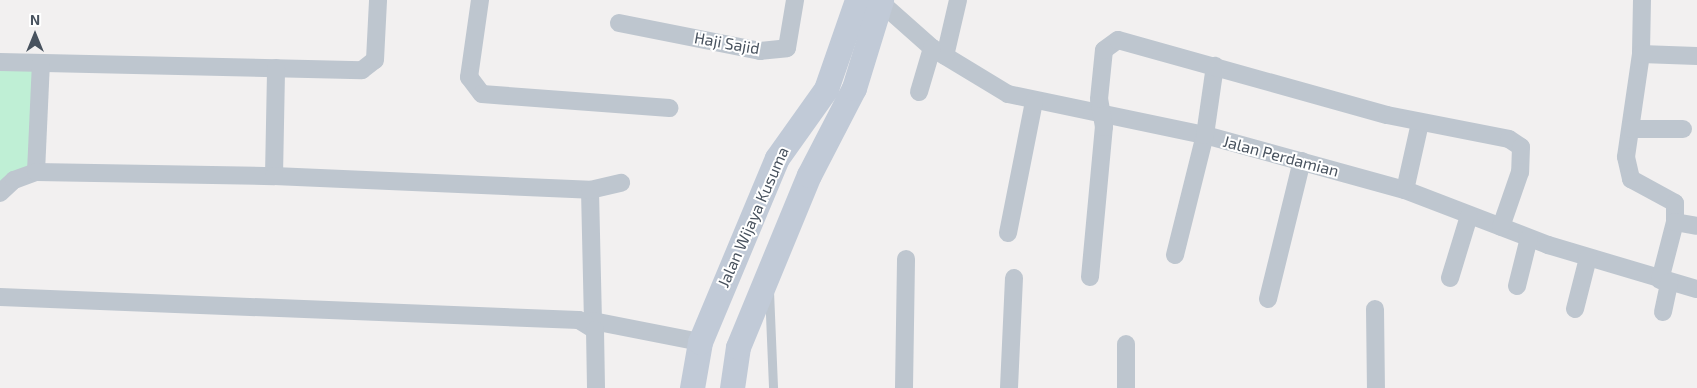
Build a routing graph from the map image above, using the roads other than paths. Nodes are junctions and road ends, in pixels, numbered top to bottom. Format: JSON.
{"nodes":[{"id":1,"x":378,"y":0,"type":"edge"},
{"id":2,"x":480,"y":0,"type":"edge"},
{"id":3,"x":795,"y":0,"type":"edge"},
{"id":4,"x":874,"y":0,"type":"edge"},
{"id":5,"x":958,"y":0,"type":"edge"},
{"id":6,"x":1642,"y":0,"type":"edge"},
{"id":7,"x":619,"y":23,"type":"dead end"},
{"id":8,"x":939,"y":52,"type":"junction"},
{"id":9,"x":1641,"y":54,"type":"junction"},
{"id":10,"x":1697,"y":56,"type":"edge"},
{"id":11,"x":0,"y":62,"type":"edge"},
{"id":12,"x":41,"y":63,"type":"junction"},
{"id":13,"x":1215,"y":66,"type":"junction"},
{"id":14,"x":276,"y":68,"type":"junction"},
{"id":15,"x":919,"y":92,"type":"dead end"},
{"id":16,"x":1034,"y":102,"type":"junction"},
{"id":17,"x":669,"y":108,"type":"dead end"},
{"id":18,"x":1103,"y":115,"type":"junction"},
{"id":19,"x":1420,"y":123,"type":"junction"},
{"id":20,"x":1631,"y":129,"type":"junction"},
{"id":21,"x":1683,"y":129,"type":"dead end"},
{"id":22,"x":1205,"y":135,"type":"junction"},
{"id":23,"x":1302,"y":161,"type":"junction"},
{"id":24,"x":36,"y":172,"type":"junction"},
{"id":25,"x":274,"y":176,"type":"junction"},
{"id":26,"x":621,"y":183,"type":"dead end"},
{"id":27,"x":590,"y":190,"type":"junction"},
{"id":28,"x":1405,"y":190,"type":"junction"},
{"id":29,"x":0,"y":193,"type":"edge"},
{"id":30,"x":1470,"y":216,"type":"junction"},
{"id":31,"x":1675,"y":222,"type":"junction"},
{"id":32,"x":1697,"y":226,"type":"edge"},
{"id":33,"x":1501,"y":227,"type":"junction"},
{"id":34,"x":1008,"y":233,"type":"dead end"},
{"id":35,"x":1529,"y":238,"type":"junction"},
{"id":36,"x":1175,"y":255,"type":"dead end"},
{"id":37,"x":1588,"y":258,"type":"junction"},
{"id":38,"x":906,"y":259,"type":"dead end"},
{"id":39,"x":768,"y":273,"type":"junction"},
{"id":40,"x":1090,"y":277,"type":"dead end"},
{"id":41,"x":1014,"y":278,"type":"dead end"},
{"id":42,"x":1450,"y":278,"type":"dead end"},
{"id":43,"x":1664,"y":281,"type":"junction"},
{"id":44,"x":1517,"y":286,"type":"dead end"},
{"id":45,"x":1697,"y":289,"type":"edge"},
{"id":46,"x":0,"y":297,"type":"edge"},
{"id":47,"x":1268,"y":299,"type":"dead end"},
{"id":48,"x":1375,"y":309,"type":"dead end"},
{"id":49,"x":1575,"y":309,"type":"dead end"},
{"id":50,"x":1663,"y":312,"type":"dead end"},
{"id":51,"x":700,"y":342,"type":"junction"},
{"id":52,"x":1126,"y":344,"type":"dead end"},
{"id":53,"x":596,"y":388,"type":"edge"},
{"id":54,"x":692,"y":388,"type":"edge"},
{"id":55,"x":732,"y":388,"type":"edge"},
{"id":56,"x":773,"y":388,"type":"edge"},
{"id":57,"x":904,"y":388,"type":"edge"},
{"id":58,"x":1009,"y":388,"type":"edge"},
{"id":59,"x":1126,"y":388,"type":"edge"},
{"id":60,"x":1376,"y":388,"type":"edge"}],
"edges":[{"from":1,"to":14,"type":"street"},
{"from":2,"to":17,"type":"street"},
{"from":3,"to":7,"type":"street","name":"Haji Sajid"},
{"from":4,"to":8,"type":"street","name":"Jalan Perdamian"},
{"from":4,"to":39,"type":"street"},
{"from":4,"to":51,"type":"street","name":"Jalan Wijaya Kusuma"},
{"from":5,"to":8,"type":"street"},
{"from":6,"to":9,"type":"street"},
{"from":8,"to":15,"type":"street"},
{"from":8,"to":16,"type":"street","name":"Jalan Perdamian"},
{"from":9,"to":10,"type":"street"},
{"from":9,"to":20,"type":"street"},
{"from":11,"to":12,"type":"street"},
{"from":12,"to":14,"type":"street"},
{"from":12,"to":24,"type":"street"},
{"from":13,"to":18,"type":"street"},
{"from":13,"to":19,"type":"street"},
{"from":13,"to":22,"type":"street"},
{"from":14,"to":25,"type":"street"},
{"from":16,"to":18,"type":"street","name":"Jalan Perdamian"},
{"from":16,"to":34,"type":"street"},
{"from":18,"to":22,"type":"street","name":"Jalan Perdamian"},
{"from":18,"to":40,"type":"street"},
{"from":19,"to":28,"type":"street"},
{"from":19,"to":33,"type":"street"},
{"from":20,"to":21,"type":"street"},
{"from":20,"to":31,"type":"street"},
{"from":22,"to":23,"type":"street","name":"Jalan Perdamian"},
{"from":22,"to":36,"type":"street"},
{"from":23,"to":28,"type":"street","name":"Jalan Perdamian"},
{"from":23,"to":47,"type":"street"},
{"from":24,"to":25,"type":"street"},
{"from":24,"to":29,"type":"street"},
{"from":25,"to":27,"type":"street"},
{"from":26,"to":27,"type":"street"},
{"from":27,"to":51,"type":"street"},
{"from":28,"to":30,"type":"street","name":"Jalan Perdamian"},
{"from":30,"to":33,"type":"street","name":"Jalan Perdamian"},
{"from":30,"to":42,"type":"street"},
{"from":31,"to":32,"type":"street"},
{"from":31,"to":43,"type":"street"},
{"from":33,"to":35,"type":"street","name":"Jalan Perdamian"},
{"from":35,"to":37,"type":"street","name":"Jalan Perdamian"},
{"from":35,"to":44,"type":"street"},
{"from":37,"to":43,"type":"street","name":"Jalan Perdamian"},
{"from":37,"to":49,"type":"street"},
{"from":38,"to":57,"type":"street"},
{"from":39,"to":55,"type":"street"},
{"from":39,"to":56,"type":"lane"},
{"from":41,"to":58,"type":"street"},
{"from":43,"to":45,"type":"street","name":"Jalan Perdamian"},
{"from":43,"to":50,"type":"street"},
{"from":46,"to":53,"type":"street"},
{"from":48,"to":60,"type":"street"},
{"from":51,"to":54,"type":"street","name":"Jalan Wijaya Kusuma"},
{"from":52,"to":59,"type":"street"}]}
